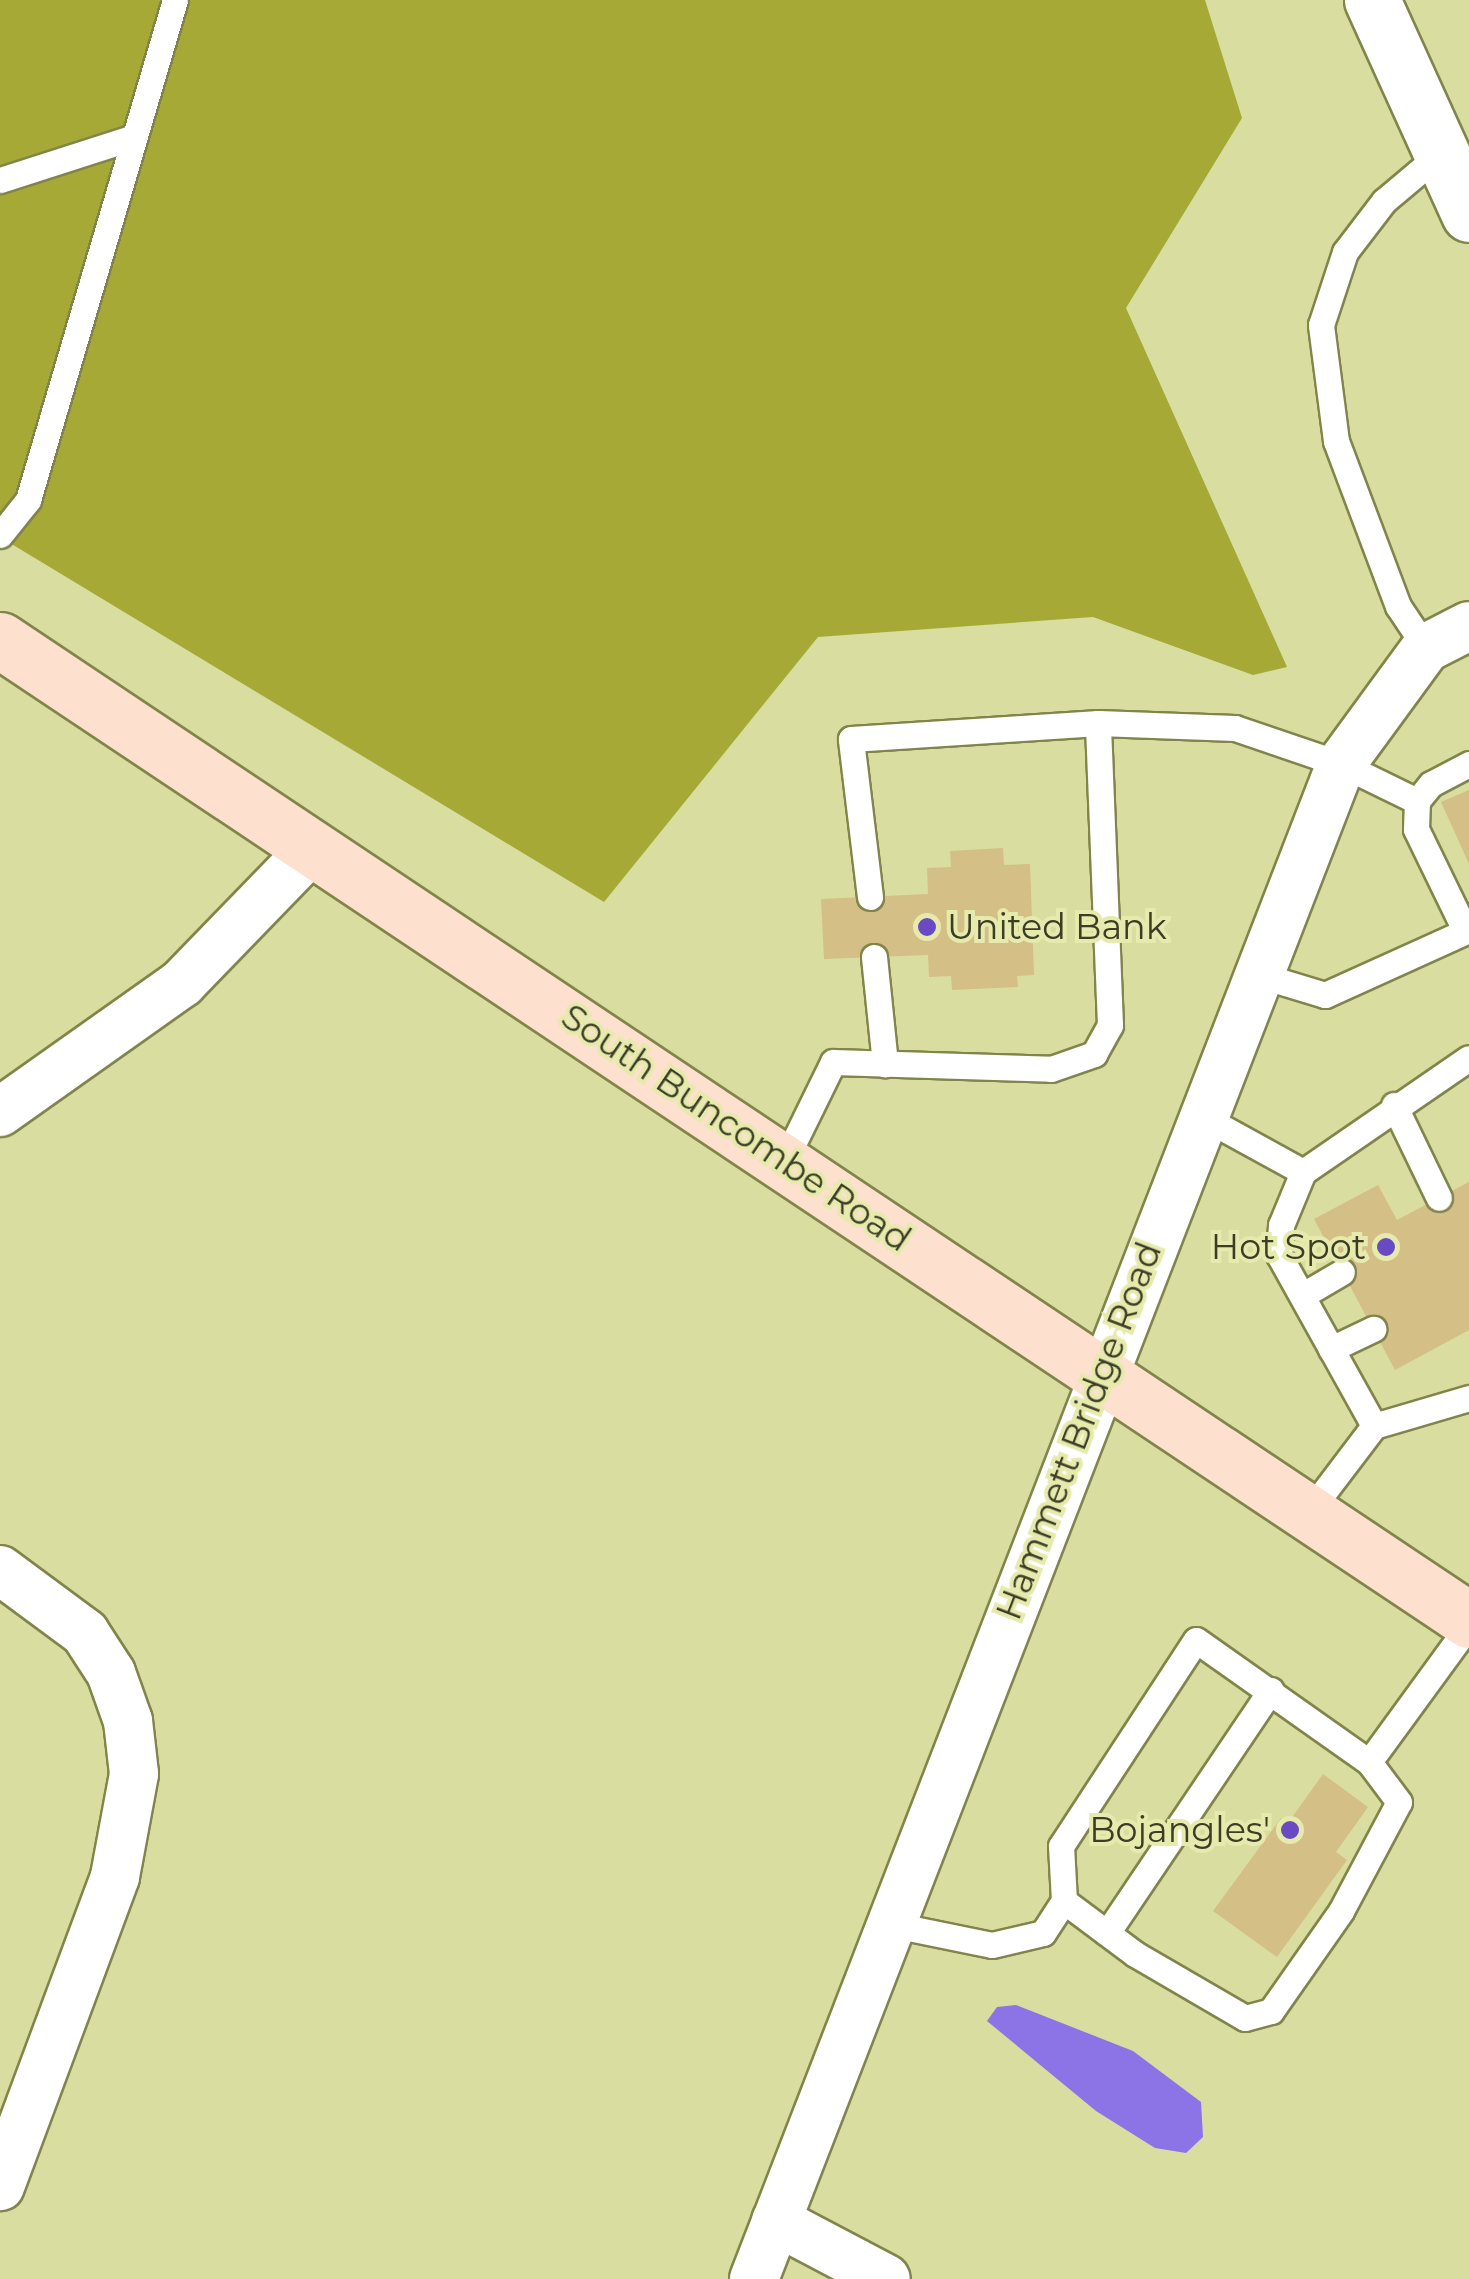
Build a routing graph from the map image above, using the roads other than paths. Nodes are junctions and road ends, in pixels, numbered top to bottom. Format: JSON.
{"nodes":[{"id":1,"x":176,"y":0,"type":"edge"},
{"id":2,"x":1372,"y":0,"type":"edge"},
{"id":3,"x":134,"y":137,"type":"junction"},
{"id":4,"x":1441,"y":152,"type":"junction"},
{"id":5,"x":0,"y":180,"type":"edge"},
{"id":6,"x":1469,"y":214,"type":"edge"},
{"id":7,"x":0,"y":535,"type":"edge"},
{"id":8,"x":1469,"y":626,"type":"edge"},
{"id":9,"x":0,"y":640,"type":"edge"},
{"id":10,"x":1426,"y":648,"type":"junction"},
{"id":11,"x":1098,"y":723,"type":"junction"},
{"id":12,"x":1341,"y":764,"type":"junction"},
{"id":13,"x":1469,"y":764,"type":"edge"},
{"id":14,"x":1417,"y":801,"type":"junction"},
{"id":15,"x":313,"y":848,"type":"junction"},
{"id":16,"x":870,"y":897,"type":"dead end"},
{"id":17,"x":1467,"y":930,"type":"edge"},
{"id":18,"x":874,"y":957,"type":"dead end"},
{"id":19,"x":1258,"y":975,"type":"junction"},
{"id":20,"x":1469,"y":1058,"type":"edge"},
{"id":21,"x":885,"y":1064,"type":"junction"},
{"id":22,"x":1394,"y":1105,"type":"junction"},
{"id":23,"x":0,"y":1112,"type":"edge"},
{"id":24,"x":1203,"y":1117,"type":"junction"},
{"id":25,"x":785,"y":1160,"type":"junction"},
{"id":26,"x":1302,"y":1172,"type":"junction"},
{"id":27,"x":1439,"y":1198,"type":"dead end"},
{"id":28,"x":1342,"y":1272,"type":"dead end"},
{"id":29,"x":1303,"y":1295,"type":"junction"},
{"id":30,"x":1373,"y":1329,"type":"dead end"},
{"id":31,"x":1331,"y":1349,"type":"junction"},
{"id":32,"x":1101,"y":1375,"type":"junction"},
{"id":33,"x":1467,"y":1394,"type":"edge"},
{"id":34,"x":1374,"y":1426,"type":"junction"},
{"id":35,"x":1308,"y":1513,"type":"junction"},
{"id":36,"x":1,"y":1573,"type":"edge"},
{"id":37,"x":1469,"y":1622,"type":"edge"},
{"id":38,"x":1272,"y":1690,"type":"junction"},
{"id":39,"x":1369,"y":1762,"type":"junction"},
{"id":40,"x":1064,"y":1901,"type":"junction"},
{"id":41,"x":889,"y":1924,"type":"junction"},
{"id":42,"x":1106,"y":1933,"type":"junction"},
{"id":43,"x":0,"y":2186,"type":"edge"},
{"id":44,"x":776,"y":2221,"type":"junction"},
{"id":45,"x":754,"y":2279,"type":"edge"},
{"id":46,"x":886,"y":2279,"type":"edge"}],
"edges":[{"from":1,"to":3,"type":"lane"},
{"from":2,"to":4,"type":"main road"},
{"from":3,"to":5,"type":"lane"},
{"from":3,"to":7,"type":"lane"},
{"from":4,"to":6,"type":"main road"},
{"from":4,"to":10,"type":"lane"},
{"from":8,"to":10,"type":"street","name":"Hammett Bridge Road"},
{"from":9,"to":15,"type":"main road","name":"South Buncombe Road"},
{"from":10,"to":12,"type":"street","name":"Hammett Bridge Road"},
{"from":11,"to":12,"type":"lane"},
{"from":11,"to":16,"type":"lane"},
{"from":11,"to":21,"type":"lane"},
{"from":12,"to":14,"type":"lane"},
{"from":12,"to":19,"type":"street","name":"Hammett Bridge Road"},
{"from":13,"to":14,"type":"lane"},
{"from":14,"to":17,"type":"lane"},
{"from":15,"to":23,"type":"street"},
{"from":15,"to":25,"type":"main road","name":"South Buncombe Road"},
{"from":17,"to":19,"type":"lane"},
{"from":18,"to":21,"type":"lane"},
{"from":19,"to":24,"type":"street","name":"Hammett Bridge Road"},
{"from":20,"to":22,"type":"lane"},
{"from":21,"to":25,"type":"lane"},
{"from":22,"to":26,"type":"lane"},
{"from":22,"to":27,"type":"lane"},
{"from":24,"to":26,"type":"lane"},
{"from":24,"to":32,"type":"street","name":"Hammett Bridge Road"},
{"from":25,"to":32,"type":"main road","name":"South Buncombe Road"},
{"from":26,"to":29,"type":"lane"},
{"from":28,"to":29,"type":"lane"},
{"from":29,"to":31,"type":"lane"},
{"from":30,"to":31,"type":"lane"},
{"from":31,"to":34,"type":"lane"},
{"from":32,"to":35,"type":"main road","name":"South Buncombe Road"},
{"from":32,"to":41,"type":"street","name":"Hammett Bridge Road"},
{"from":33,"to":34,"type":"lane"},
{"from":34,"to":35,"type":"lane"},
{"from":35,"to":37,"type":"main road","name":"South Buncombe Road"},
{"from":36,"to":43,"type":"street"},
{"from":37,"to":39,"type":"lane"},
{"from":38,"to":39,"type":"lane"},
{"from":38,"to":40,"type":"lane"},
{"from":38,"to":42,"type":"lane"},
{"from":39,"to":42,"type":"lane"},
{"from":40,"to":41,"type":"lane"},
{"from":40,"to":42,"type":"lane"},
{"from":41,"to":44,"type":"street","name":"Hammett Bridge Road"},
{"from":44,"to":45,"type":"street","name":"Hammett Bridge Road"},
{"from":44,"to":46,"type":"street"}]}
